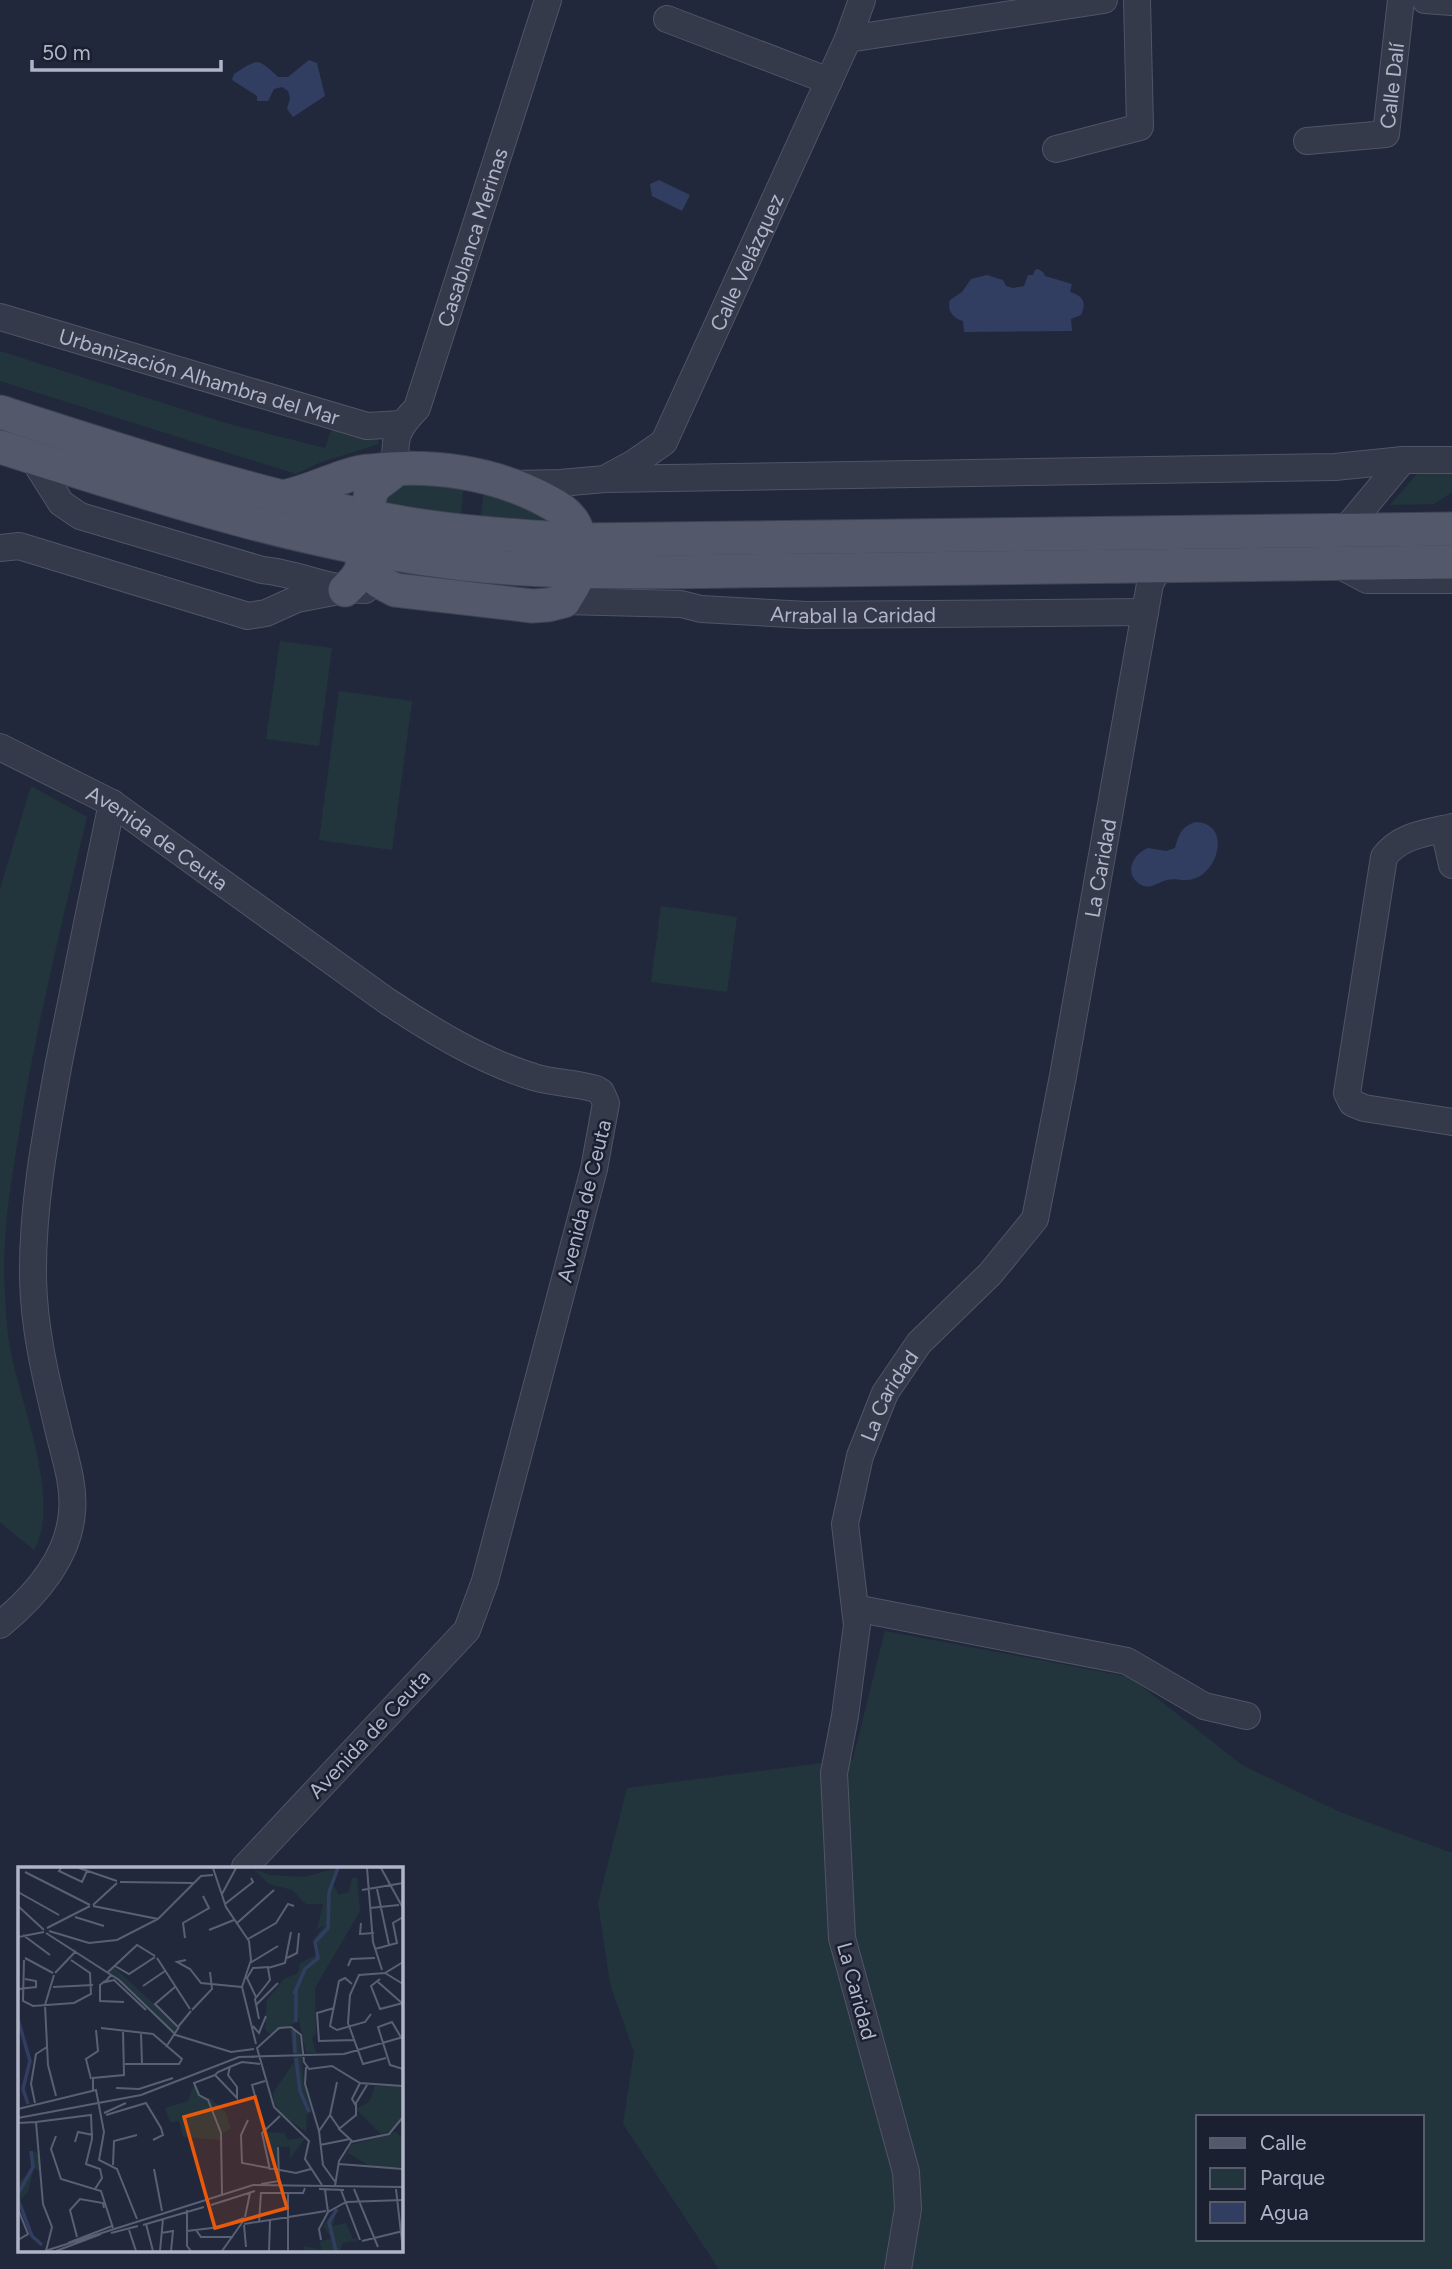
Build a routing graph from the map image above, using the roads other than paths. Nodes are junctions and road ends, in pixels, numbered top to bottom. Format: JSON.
{"nodes":[{"id":1,"x":548,"y":0,"type":"edge"},
{"id":2,"x":862,"y":0,"type":"edge"},
{"id":3,"x":880,"y":0,"type":"edge"},
{"id":4,"x":1104,"y":0,"type":"edge"},
{"id":5,"x":1137,"y":0,"type":"edge"},
{"id":6,"x":1401,"y":0,"type":"edge"},
{"id":7,"x":1425,"y":0,"type":"edge"},
{"id":8,"x":1452,"y":2,"type":"edge"},
{"id":9,"x":667,"y":19,"type":"dead end"},
{"id":10,"x":848,"y":39,"type":"junction"},
{"id":11,"x":829,"y":81,"type":"junction"},
{"id":12,"x":1307,"y":141,"type":"dead end"},
{"id":13,"x":1056,"y":149,"type":"dead end"},
{"id":14,"x":0,"y":317,"type":"edge"},
{"id":15,"x":0,"y":412,"type":"edge"},
{"id":16,"x":401,"y":424,"type":"junction"},
{"id":17,"x":664,"y":442,"type":"junction"},
{"id":18,"x":0,"y":447,"type":"edge"},
{"id":19,"x":32,"y":457,"type":"junction"},
{"id":20,"x":1403,"y":460,"type":"junction"},
{"id":21,"x":1452,"y":460,"type":"edge"},
{"id":22,"x":396,"y":470,"type":"junction"},
{"id":23,"x":704,"y":477,"type":"junction"},
{"id":24,"x":605,"y":479,"type":"junction"},
{"id":25,"x":511,"y":484,"type":"junction"},
{"id":26,"x":282,"y":498,"type":"junction"},
{"id":27,"x":365,"y":515,"type":"junction"},
{"id":28,"x":1452,"y":529,"type":"edge"},
{"id":29,"x":1345,"y":530,"type":"junction"},
{"id":30,"x":0,"y":548,"type":"edge"},
{"id":31,"x":579,"y":555,"type":"junction"},
{"id":32,"x":1452,"y":562,"type":"edge"},
{"id":33,"x":1335,"y":563,"type":"junction"},
{"id":34,"x":1159,"y":567,"type":"junction"},
{"id":35,"x":356,"y":569,"type":"junction"},
{"id":36,"x":810,"y":570,"type":"junction"},
{"id":37,"x":699,"y":571,"type":"junction"},
{"id":38,"x":1452,"y":580,"type":"edge"},
{"id":39,"x":564,"y":601,"type":"junction"},
{"id":40,"x":681,"y":604,"type":"junction"},
{"id":41,"x":1144,"y":612,"type":"junction"},
{"id":42,"x":807,"y":614,"type":"junction"},
{"id":43,"x":0,"y":747,"type":"edge"},
{"id":44,"x":112,"y":803,"type":"junction"},
{"id":45,"x":1448,"y":828,"type":"edge"},
{"id":46,"x":1452,"y":865,"type":"edge"},
{"id":47,"x":1452,"y":1122,"type":"edge"},
{"id":48,"x":855,"y":1608,"type":"junction"},
{"id":49,"x":0,"y":1625,"type":"edge"},
{"id":50,"x":1247,"y":1716,"type":"dead end"},
{"id":51,"x":245,"y":1867,"type":"edge"},
{"id":52,"x":898,"y":2269,"type":"edge"}],
"edges":[{"from":1,"to":16,"type":"street","name":"Casablanca Merinas"},
{"from":2,"to":10,"type":"street","name":"Calle Velázquez"},
{"from":3,"to":10,"type":"street"},
{"from":4,"to":10,"type":"street"},
{"from":5,"to":13,"type":"street"},
{"from":6,"to":12,"type":"street","name":"Calle Dalí"},
{"from":7,"to":8,"type":"street"},
{"from":9,"to":11,"type":"street"},
{"from":10,"to":11,"type":"street","name":"Calle Velázquez"},
{"from":11,"to":17,"type":"street","name":"Calle Velázquez"},
{"from":14,"to":16,"type":"street","name":"Urbanización Alhambra del Mar"},
{"from":15,"to":26,"type":"main road"},
{"from":16,"to":22,"type":"street","name":"Casablanca Merinas"},
{"from":17,"to":23,"type":"street"},
{"from":17,"to":24,"type":"street"},
{"from":18,"to":19,"type":"main road"},
{"from":19,"to":35,"type":"main road"},
{"from":19,"to":35,"type":"street"},
{"from":20,"to":21,"type":"street"},
{"from":20,"to":23,"type":"street"},
{"from":20,"to":29,"type":"street"},
{"from":22,"to":25,"type":"main road"},
{"from":22,"to":26,"type":"main road"},
{"from":22,"to":27,"type":"main road"},
{"from":23,"to":24,"type":"street"},
{"from":24,"to":25,"type":"street"},
{"from":25,"to":31,"type":"main road"},
{"from":26,"to":27,"type":"main road"},
{"from":27,"to":31,"type":"main road"},
{"from":27,"to":35,"type":"main road"},
{"from":28,"to":29,"type":"main road"},
{"from":29,"to":31,"type":"main road"},
{"from":30,"to":35,"type":"street"},
{"from":31,"to":35,"type":"main road"},
{"from":31,"to":37,"type":"main road"},
{"from":31,"to":39,"type":"main road"},
{"from":32,"to":33,"type":"main road"},
{"from":33,"to":34,"type":"main road"},
{"from":33,"to":38,"type":"street"},
{"from":34,"to":36,"type":"main road"},
{"from":34,"to":41,"type":"street","name":"La Caridad"},
{"from":35,"to":39,"type":"main road"},
{"from":36,"to":37,"type":"main road"},
{"from":36,"to":42,"type":"street"},
{"from":37,"to":40,"type":"street"},
{"from":39,"to":40,"type":"street","name":"Arrabal la Caridad"},
{"from":40,"to":42,"type":"street","name":"Arrabal la Caridad"},
{"from":41,"to":42,"type":"street","name":"Arrabal la Caridad"},
{"from":41,"to":48,"type":"street","name":"La Caridad"},
{"from":43,"to":44,"type":"street","name":"Avenida de Ceuta"},
{"from":44,"to":49,"type":"street"},
{"from":44,"to":51,"type":"street","name":"Avenida de Ceuta"},
{"from":45,"to":46,"type":"street"},
{"from":45,"to":47,"type":"street"},
{"from":48,"to":50,"type":"street"},
{"from":48,"to":52,"type":"street","name":"La Caridad"}]}
